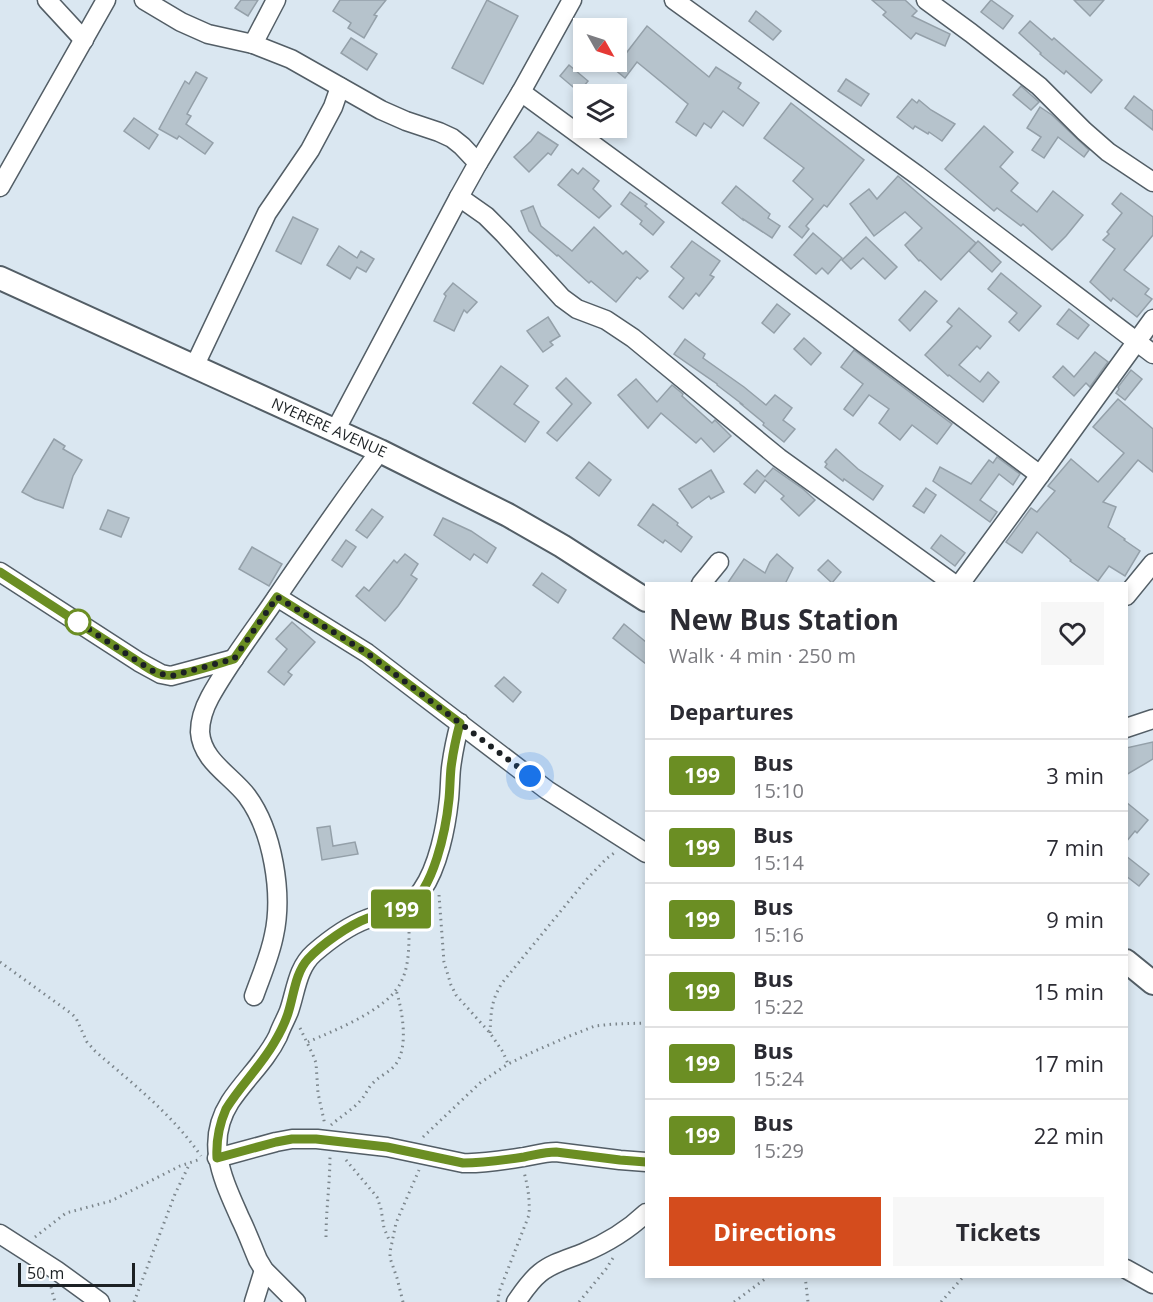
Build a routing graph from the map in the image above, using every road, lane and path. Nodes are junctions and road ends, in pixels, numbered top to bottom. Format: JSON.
{"nodes":[{"id":1,"x":47,"y":0,"type":"edge"},
{"id":2,"x":106,"y":0,"type":"edge"},
{"id":3,"x":144,"y":0,"type":"edge"},
{"id":4,"x":276,"y":0,"type":"edge"},
{"id":5,"x":572,"y":0,"type":"edge"},
{"id":6,"x":674,"y":0,"type":"edge"},
{"id":7,"x":926,"y":0,"type":"edge"},
{"id":8,"x":84,"y":40,"type":"junction"},
{"id":9,"x":253,"y":44,"type":"junction"},
{"id":10,"x":340,"y":87,"type":"junction"},
{"id":11,"x":521,"y":92,"type":"junction"},
{"id":12,"x":478,"y":163,"type":"junction"},
{"id":13,"x":1153,"y":182,"type":"edge"},
{"id":14,"x":0,"y":187,"type":"edge"},
{"id":15,"x":459,"y":197,"type":"junction"},
{"id":16,"x":0,"y":278,"type":"edge"},
{"id":17,"x":1153,"y":319,"type":"edge"},
{"id":18,"x":1137,"y":342,"type":"junction"},
{"id":19,"x":1153,"y":354,"type":"edge"},
{"id":20,"x":194,"y":367,"type":"junction"},
{"id":21,"x":335,"y":431,"type":"junction"},
{"id":22,"x":380,"y":451,"type":"junction"},
{"id":23,"x":1040,"y":475,"type":"junction"},
{"id":24,"x":718,"y":562,"type":"dead end"},
{"id":25,"x":1153,"y":563,"type":"edge"},
{"id":26,"x":0,"y":572,"type":"edge"},
{"id":27,"x":1148,"y":576,"type":"edge"},
{"id":28,"x":703,"y":582,"type":"edge"},
{"id":29,"x":951,"y":582,"type":"edge"},
{"id":30,"x":961,"y":582,"type":"edge"},
{"id":31,"x":1128,"y":594,"type":"edge"},
{"id":32,"x":277,"y":597,"type":"junction"},
{"id":33,"x":645,"y":599,"type":"edge"},
{"id":34,"x":234,"y":659,"type":"junction"},
{"id":35,"x":1153,"y":719,"type":"edge"},
{"id":36,"x":460,"y":723,"type":"junction"},
{"id":37,"x":1128,"y":727,"type":"edge"},
{"id":38,"x":639,"y":848,"type":"edge"},
{"id":39,"x":436,"y":860,"type":"junction"},
{"id":40,"x":409,"y":906,"type":"junction"},
{"id":41,"x":0,"y":962,"type":"edge"},
{"id":42,"x":1128,"y":963,"type":"edge"},
{"id":43,"x":1153,"y":983,"type":"edge"},
{"id":44,"x":396,"y":990,"type":"junction"},
{"id":45,"x":254,"y":996,"type":"dead end"},
{"id":46,"x":289,"y":1012,"type":"junction"},
{"id":47,"x":645,"y":1023,"type":"edge"},
{"id":48,"x":490,"y":1033,"type":"junction"},
{"id":49,"x":308,"y":1042,"type":"junction"},
{"id":50,"x":508,"y":1064,"type":"junction"},
{"id":51,"x":329,"y":1143,"type":"junction"},
{"id":52,"x":393,"y":1148,"type":"junction"},
{"id":53,"x":421,"y":1154,"type":"junction"},
{"id":54,"x":521,"y":1157,"type":"junction"},
{"id":55,"x":210,"y":1158,"type":"junction"},
{"id":56,"x":191,"y":1162,"type":"junction"},
{"id":57,"x":645,"y":1162,"type":"edge"},
{"id":58,"x":645,"y":1214,"type":"edge"},
{"id":59,"x":624,"y":1232,"type":"junction"},
{"id":60,"x":0,"y":1234,"type":"edge"},
{"id":61,"x":326,"y":1237,"type":"dead end"},
{"id":62,"x":391,"y":1244,"type":"junction"},
{"id":63,"x":22,"y":1248,"type":"junction"},
{"id":64,"x":264,"y":1270,"type":"junction"},
{"id":65,"x":1128,"y":1270,"type":"edge"},
{"id":66,"x":766,"y":1278,"type":"edge"},
{"id":67,"x":805,"y":1278,"type":"edge"},
{"id":68,"x":962,"y":1278,"type":"edge"},
{"id":69,"x":1153,"y":1284,"type":"edge"},
{"id":70,"x":100,"y":1302,"type":"edge"},
{"id":71,"x":134,"y":1302,"type":"edge"},
{"id":72,"x":254,"y":1302,"type":"edge"},
{"id":73,"x":296,"y":1302,"type":"edge"},
{"id":74,"x":403,"y":1302,"type":"edge"},
{"id":75,"x":498,"y":1302,"type":"edge"},
{"id":76,"x":516,"y":1302,"type":"edge"},
{"id":77,"x":579,"y":1302,"type":"edge"},
{"id":78,"x":734,"y":1302,"type":"edge"},
{"id":79,"x":808,"y":1302,"type":"edge"},
{"id":80,"x":941,"y":1302,"type":"edge"}],
"edges":[{"from":1,"to":8,"type":"street"},
{"from":2,"to":8,"type":"street"},
{"from":3,"to":9,"type":"street"},
{"from":4,"to":9,"type":"street"},
{"from":5,"to":11,"type":"street"},
{"from":6,"to":18,"type":"street"},
{"from":7,"to":13,"type":"street"},
{"from":8,"to":14,"type":"street"},
{"from":9,"to":10,"type":"street"},
{"from":10,"to":12,"type":"street"},
{"from":10,"to":20,"type":"street"},
{"from":11,"to":12,"type":"street"},
{"from":11,"to":23,"type":"street"},
{"from":12,"to":15,"type":"street"},
{"from":15,"to":21,"type":"street"},
{"from":15,"to":29,"type":"street"},
{"from":16,"to":20,"type":"main road","name":"NYERERE AVENUE"},
{"from":17,"to":18,"type":"street"},
{"from":18,"to":19,"type":"street"},
{"from":18,"to":23,"type":"street"},
{"from":20,"to":21,"type":"main road","name":"NYERERE AVENUE"},
{"from":21,"to":22,"type":"main road","name":"NYERERE AVENUE"},
{"from":22,"to":32,"type":"street"},
{"from":22,"to":33,"type":"main road","name":"NYERERE AVENUE"},
{"from":23,"to":30,"type":"street"},
{"from":24,"to":28,"type":"street"},
{"from":25,"to":27,"type":"street"},
{"from":26,"to":34,"type":"street"},
{"from":27,"to":31,"type":"street"},
{"from":32,"to":34,"type":"street"},
{"from":32,"to":36,"type":"street"},
{"from":34,"to":45,"type":"street"},
{"from":35,"to":37,"type":"street"},
{"from":36,"to":38,"type":"street"},
{"from":36,"to":39,"type":"street"},
{"from":38,"to":48,"type":"path"},
{"from":39,"to":40,"type":"street"},
{"from":39,"to":48,"type":"path"},
{"from":40,"to":44,"type":"path"},
{"from":40,"to":46,"type":"street"},
{"from":41,"to":55,"type":"path"},
{"from":42,"to":43,"type":"main road"},
{"from":44,"to":49,"type":"path"},
{"from":44,"to":49,"type":"path"},
{"from":46,"to":49,"type":"path"},
{"from":46,"to":55,"type":"street"},
{"from":47,"to":50,"type":"path"},
{"from":48,"to":50,"type":"path"},
{"from":50,"to":52,"type":"path"},
{"from":51,"to":52,"type":"street"},
{"from":51,"to":55,"type":"street"},
{"from":51,"to":61,"type":"path"},
{"from":51,"to":62,"type":"path"},
{"from":52,"to":53,"type":"street"},
{"from":53,"to":54,"type":"street"},
{"from":53,"to":62,"type":"path"},
{"from":54,"to":57,"type":"street"},
{"from":54,"to":75,"type":"path"},
{"from":55,"to":56,"type":"path"},
{"from":55,"to":64,"type":"street"},
{"from":56,"to":63,"type":"path"},
{"from":56,"to":71,"type":"path"},
{"from":58,"to":59,"type":"street"},
{"from":59,"to":76,"type":"street"},
{"from":59,"to":77,"type":"path"},
{"from":60,"to":63,"type":"street"},
{"from":62,"to":74,"type":"path"},
{"from":63,"to":70,"type":"street"},
{"from":64,"to":72,"type":"street"},
{"from":64,"to":73,"type":"street"},
{"from":65,"to":69,"type":"street"},
{"from":66,"to":78,"type":"path"},
{"from":67,"to":79,"type":"path"},
{"from":68,"to":80,"type":"path"}]}
